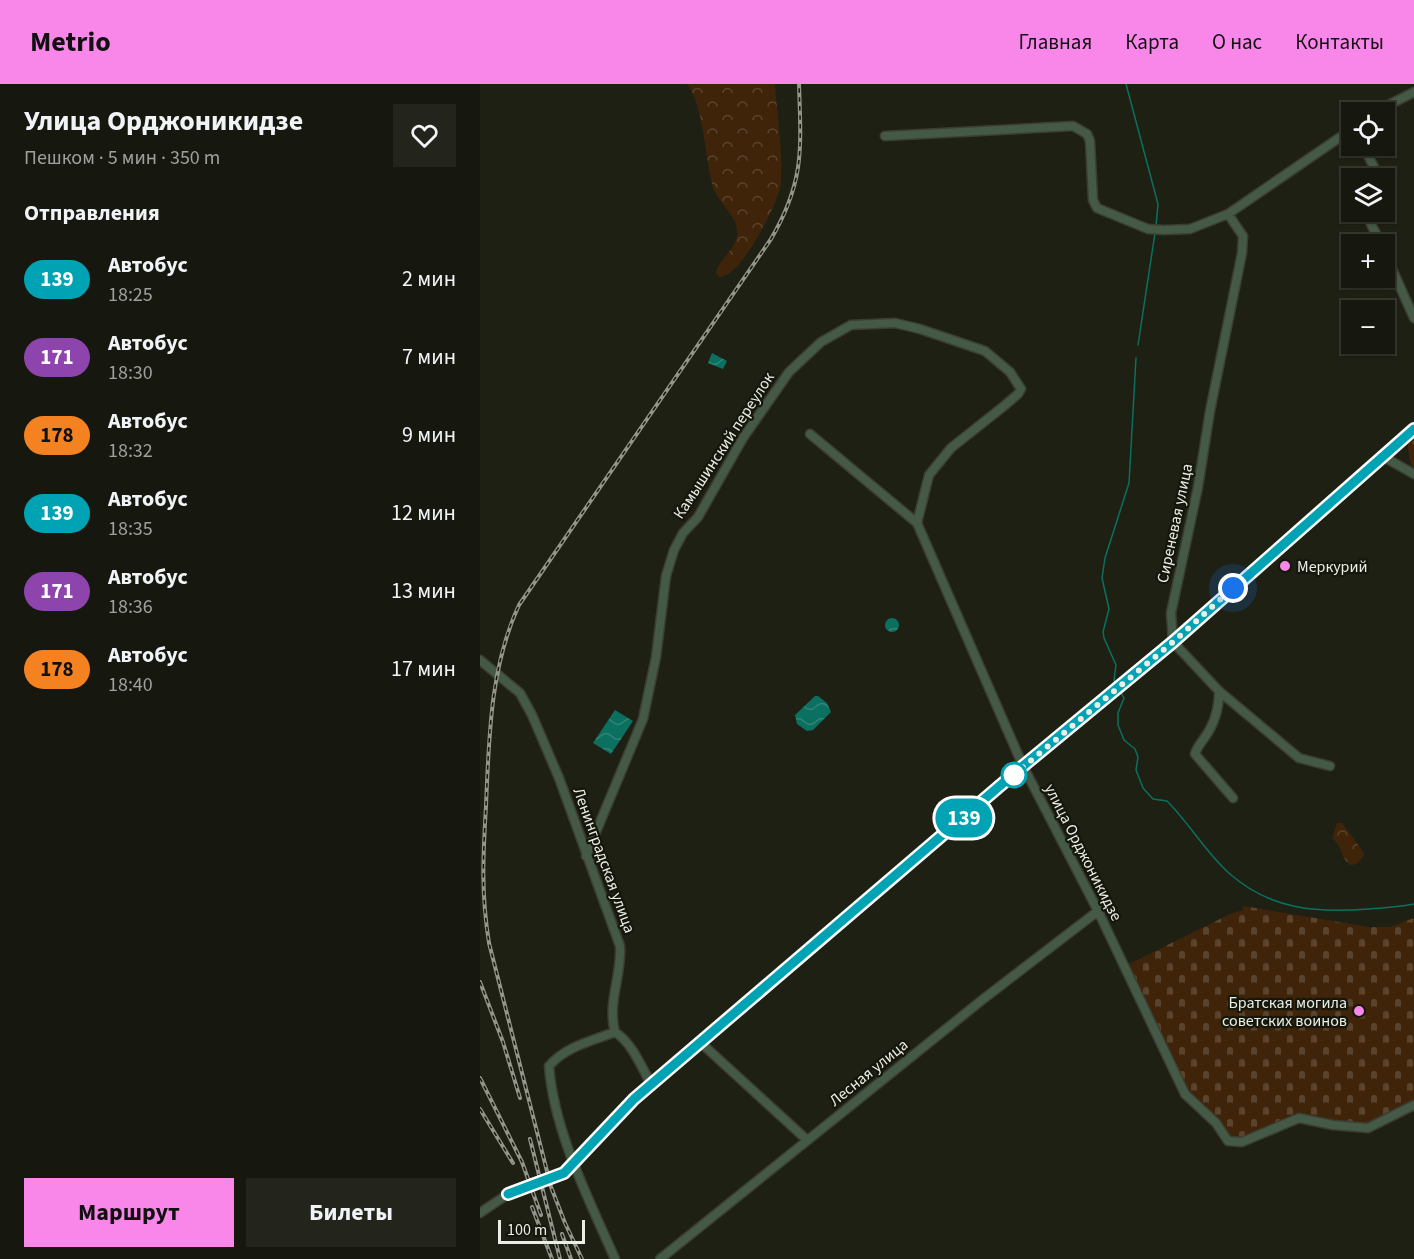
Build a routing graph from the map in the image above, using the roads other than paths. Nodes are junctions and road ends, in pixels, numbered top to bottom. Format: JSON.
{"nodes":[{"id":1,"x":1414,"y":92,"type":"edge"},
{"id":2,"x":1394,"y":102,"type":"edge"},
{"id":3,"x":885,"y":136,"type":"dead end"},
{"id":4,"x":1341,"y":137,"type":"edge"},
{"id":5,"x":1228,"y":214,"type":"junction"},
{"id":6,"x":1395,"y":276,"type":"edge"},
{"id":7,"x":1414,"y":318,"type":"edge"},
{"id":8,"x":1414,"y":429,"type":"edge"},
{"id":9,"x":810,"y":434,"type":"dead end"},
{"id":10,"x":1382,"y":456,"type":"junction"},
{"id":11,"x":1414,"y":474,"type":"edge"},
{"id":12,"x":917,"y":523,"type":"junction"},
{"id":13,"x":1173,"y":642,"type":"junction"},
{"id":14,"x":480,"y":660,"type":"edge"},
{"id":15,"x":1219,"y":691,"type":"junction"},
{"id":16,"x":1023,"y":766,"type":"junction"},
{"id":17,"x":1330,"y":766,"type":"dead end"},
{"id":18,"x":1233,"y":798,"type":"dead end"},
{"id":19,"x":586,"y":856,"type":"junction"},
{"id":20,"x":1098,"y":911,"type":"junction"},
{"id":21,"x":615,"y":1032,"type":"junction"},
{"id":22,"x":700,"y":1043,"type":"junction"},
{"id":23,"x":651,"y":1084,"type":"junction"},
{"id":24,"x":1414,"y":1105,"type":"edge"},
{"id":25,"x":807,"y":1140,"type":"junction"},
{"id":26,"x":480,"y":1213,"type":"edge"},
{"id":27,"x":615,"y":1259,"type":"edge"},
{"id":28,"x":660,"y":1259,"type":"edge"}],
"edges":[{"from":1,"to":2,"type":"street"},
{"from":3,"to":5,"type":"street"},
{"from":4,"to":5,"type":"street"},
{"from":5,"to":13,"type":"street","name":"Сиреневая улица"},
{"from":6,"to":7,"type":"street"},
{"from":8,"to":10,"type":"street"},
{"from":9,"to":12,"type":"street"},
{"from":10,"to":11,"type":"street"},
{"from":10,"to":13,"type":"street"},
{"from":12,"to":16,"type":"street","name":"улица Орджоникидзе"},
{"from":12,"to":19,"type":"street","name":"Камышинский переулок"},
{"from":13,"to":15,"type":"street"},
{"from":13,"to":16,"type":"street"},
{"from":14,"to":19,"type":"street","name":"Ленинградская улица"},
{"from":15,"to":17,"type":"street"},
{"from":15,"to":18,"type":"street"},
{"from":16,"to":20,"type":"street","name":"улица Орджоникидзе"},
{"from":16,"to":22,"type":"street"},
{"from":19,"to":21,"type":"street","name":"Ленинградская улица"},
{"from":20,"to":24,"type":"street","name":"улица Орджоникидзе"},
{"from":20,"to":25,"type":"street","name":"Лесная улица"},
{"from":21,"to":23,"type":"street"},
{"from":21,"to":27,"type":"street"},
{"from":22,"to":23,"type":"street"},
{"from":22,"to":25,"type":"street"},
{"from":23,"to":26,"type":"street","bridge":true},
{"from":25,"to":28,"type":"street","name":"Лесная улица"}]}
